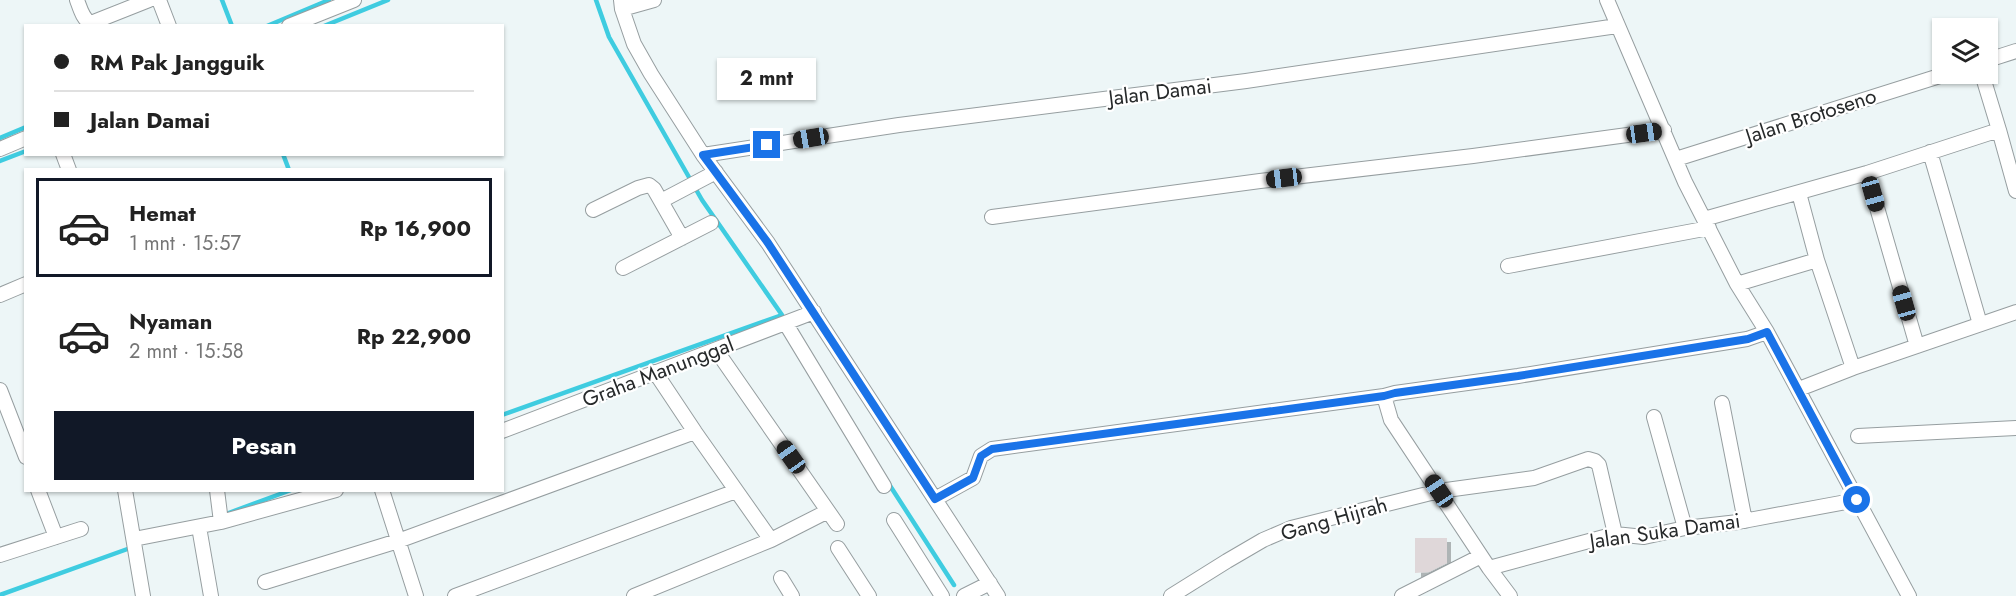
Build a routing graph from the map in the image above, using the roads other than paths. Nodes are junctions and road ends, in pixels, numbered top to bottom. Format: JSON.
{"nodes":[{"id":1,"x":77,"y":0,"type":"edge"},
{"id":2,"x":149,"y":0,"type":"edge"},
{"id":3,"x":159,"y":0,"type":"edge"},
{"id":4,"x":354,"y":0,"type":"edge"},
{"id":5,"x":654,"y":0,"type":"edge"},
{"id":6,"x":1607,"y":0,"type":"edge"},
{"id":7,"x":622,"y":5,"type":"edge"},
{"id":8,"x":168,"y":24,"type":"edge"},
{"id":9,"x":294,"y":24,"type":"edge"},
{"id":10,"x":1617,"y":26,"type":"junction"},
{"id":11,"x":2016,"y":51,"type":"edge"},
{"id":12,"x":1998,"y":57,"type":"edge"},
{"id":13,"x":1932,"y":78,"type":"edge"},
{"id":14,"x":1985,"y":84,"type":"edge"},
{"id":15,"x":1664,"y":130,"type":"junction"},
{"id":16,"x":1999,"y":130,"type":"junction"},
{"id":17,"x":24,"y":139,"type":"edge"},
{"id":18,"x":0,"y":149,"type":"edge"},
{"id":19,"x":1929,"y":152,"type":"junction"},
{"id":20,"x":703,"y":155,"type":"junction"},
{"id":21,"x":1676,"y":159,"type":"junction"},
{"id":22,"x":713,"y":173,"type":"junction"},
{"id":23,"x":1867,"y":173,"type":"junction"},
{"id":24,"x":2016,"y":190,"type":"edge"},
{"id":25,"x":1799,"y":193,"type":"junction"},
{"id":26,"x":661,"y":201,"type":"junction"},
{"id":27,"x":593,"y":210,"type":"dead end"},
{"id":28,"x":992,"y":217,"type":"dead end"},
{"id":29,"x":711,"y":223,"type":"dead end"},
{"id":30,"x":1707,"y":223,"type":"junction"},
{"id":31,"x":682,"y":238,"type":"junction"},
{"id":32,"x":1817,"y":260,"type":"junction"},
{"id":33,"x":1508,"y":266,"type":"dead end"},
{"id":34,"x":623,"y":268,"type":"dead end"},
{"id":35,"x":1737,"y":284,"type":"junction"},
{"id":36,"x":24,"y":285,"type":"edge"},
{"id":37,"x":0,"y":295,"type":"edge"},
{"id":38,"x":2016,"y":312,"type":"edge"},
{"id":39,"x":812,"y":313,"type":"junction"},
{"id":40,"x":786,"y":324,"type":"junction"},
{"id":41,"x":1980,"y":324,"type":"junction"},
{"id":42,"x":1767,"y":332,"type":"junction"},
{"id":43,"x":1917,"y":346,"type":"junction"},
{"id":44,"x":716,"y":350,"type":"junction"},
{"id":45,"x":1853,"y":368,"type":"junction"},
{"id":46,"x":655,"y":372,"type":"junction"},
{"id":47,"x":1799,"y":389,"type":"junction"},
{"id":48,"x":0,"y":390,"type":"edge"},
{"id":49,"x":1384,"y":396,"type":"junction"},
{"id":50,"x":1722,"y":403,"type":"dead end"},
{"id":51,"x":1654,"y":417,"type":"dead end"},
{"id":52,"x":2016,"y":428,"type":"edge"},
{"id":53,"x":504,"y":430,"type":"edge"},
{"id":54,"x":695,"y":432,"type":"junction"},
{"id":55,"x":1858,"y":436,"type":"dead end"},
{"id":56,"x":24,"y":452,"type":"edge"},
{"id":57,"x":884,"y":486,"type":"dead end"},
{"id":58,"x":736,"y":491,"type":"junction"},
{"id":59,"x":1439,"y":491,"type":"junction"},
{"id":60,"x":39,"y":492,"type":"edge"},
{"id":61,"x":125,"y":492,"type":"edge"},
{"id":62,"x":217,"y":492,"type":"edge"},
{"id":63,"x":329,"y":492,"type":"edge"},
{"id":64,"x":383,"y":492,"type":"edge"},
{"id":65,"x":935,"y":499,"type":"junction"},
{"id":66,"x":1857,"y":500,"type":"junction"},
{"id":67,"x":828,"y":511,"type":"junction"},
{"id":68,"x":894,"y":520,"type":"dead end"},
{"id":69,"x":1745,"y":521,"type":"junction"},
{"id":70,"x":221,"y":522,"type":"junction"},
{"id":71,"x":837,"y":524,"type":"dead end"},
{"id":72,"x":200,"y":527,"type":"junction"},
{"id":73,"x":1685,"y":528,"type":"junction"},
{"id":74,"x":81,"y":529,"type":"dead end"},
{"id":75,"x":1615,"y":534,"type":"junction"},
{"id":76,"x":56,"y":537,"type":"junction"},
{"id":77,"x":134,"y":539,"type":"junction"},
{"id":78,"x":771,"y":540,"type":"junction"},
{"id":79,"x":398,"y":541,"type":"junction"},
{"id":80,"x":838,"y":548,"type":"dead end"},
{"id":81,"x":0,"y":555,"type":"edge"},
{"id":82,"x":1485,"y":562,"type":"junction"},
{"id":83,"x":781,"y":578,"type":"dead end"},
{"id":84,"x":265,"y":582,"type":"dead end"},
{"id":85,"x":990,"y":583,"type":"junction"},
{"id":86,"x":968,"y":594,"type":"edge"},
{"id":87,"x":143,"y":596,"type":"edge"},
{"id":88,"x":211,"y":596,"type":"edge"},
{"id":89,"x":416,"y":596,"type":"edge"},
{"id":90,"x":455,"y":596,"type":"edge"},
{"id":91,"x":634,"y":596,"type":"edge"},
{"id":92,"x":792,"y":596,"type":"edge"},
{"id":93,"x":869,"y":596,"type":"edge"},
{"id":94,"x":942,"y":596,"type":"edge"},
{"id":95,"x":998,"y":596,"type":"edge"},
{"id":96,"x":1171,"y":596,"type":"edge"},
{"id":97,"x":1402,"y":596,"type":"edge"},
{"id":98,"x":1510,"y":596,"type":"edge"},
{"id":99,"x":1909,"y":596,"type":"edge"}],
"edges":[{"from":1,"to":2,"type":"street"},
{"from":3,"to":8,"type":"street"},
{"from":4,"to":9,"type":"street"},
{"from":5,"to":7,"type":"street"},
{"from":6,"to":10,"type":"street"},
{"from":7,"to":20,"type":"street"},
{"from":10,"to":15,"type":"street"},
{"from":10,"to":20,"type":"street","name":"Jalan Damai"},
{"from":11,"to":12,"type":"street"},
{"from":13,"to":21,"type":"street","name":"Jalan Brotoseno"},
{"from":14,"to":16,"type":"street"},
{"from":15,"to":21,"type":"street"},
{"from":15,"to":28,"type":"street"},
{"from":16,"to":19,"type":"street"},
{"from":16,"to":24,"type":"street"},
{"from":17,"to":18,"type":"street"},
{"from":19,"to":23,"type":"street"},
{"from":19,"to":41,"type":"street"},
{"from":20,"to":22,"type":"street"},
{"from":21,"to":30,"type":"street"},
{"from":22,"to":26,"type":"street"},
{"from":22,"to":39,"type":"street"},
{"from":23,"to":25,"type":"street"},
{"from":23,"to":43,"type":"street"},
{"from":25,"to":30,"type":"street"},
{"from":25,"to":32,"type":"street"},
{"from":26,"to":27,"type":"street"},
{"from":26,"to":31,"type":"street"},
{"from":29,"to":31,"type":"street"},
{"from":30,"to":33,"type":"street"},
{"from":30,"to":35,"type":"street"},
{"from":31,"to":34,"type":"street"},
{"from":32,"to":35,"type":"street"},
{"from":32,"to":45,"type":"street"},
{"from":35,"to":42,"type":"street"},
{"from":36,"to":37,"type":"street"},
{"from":38,"to":41,"type":"street"},
{"from":39,"to":40,"type":"street","name":"Graha Manunggal"},
{"from":39,"to":65,"type":"street"},
{"from":40,"to":44,"type":"street","name":"Graha Manunggal"},
{"from":40,"to":57,"type":"street"},
{"from":41,"to":43,"type":"street"},
{"from":42,"to":47,"type":"street"},
{"from":42,"to":49,"type":"street"},
{"from":43,"to":45,"type":"street"},
{"from":44,"to":46,"type":"street","name":"Graha Manunggal"},
{"from":44,"to":67,"type":"street"},
{"from":45,"to":47,"type":"street"},
{"from":46,"to":53,"type":"street","name":"Graha Manunggal"},
{"from":46,"to":54,"type":"street"},
{"from":47,"to":66,"type":"street"},
{"from":48,"to":56,"type":"street"},
{"from":49,"to":59,"type":"street"},
{"from":49,"to":65,"type":"street"},
{"from":50,"to":69,"type":"street"},
{"from":51,"to":73,"type":"street"},
{"from":52,"to":55,"type":"street"},
{"from":54,"to":58,"type":"street"},
{"from":54,"to":79,"type":"street"},
{"from":58,"to":78,"type":"street"},
{"from":58,"to":90,"type":"street"},
{"from":59,"to":75,"type":"street","name":"Gang Hijrah"},
{"from":59,"to":82,"type":"street"},
{"from":59,"to":96,"type":"street","name":"Gang Hijrah"},
{"from":60,"to":76,"type":"street"},
{"from":61,"to":77,"type":"street"},
{"from":62,"to":70,"type":"street"},
{"from":63,"to":70,"type":"street"},
{"from":64,"to":79,"type":"street"},
{"from":65,"to":85,"type":"street"},
{"from":66,"to":69,"type":"street","name":"Jalan Suka Damai"},
{"from":66,"to":99,"type":"street"},
{"from":67,"to":71,"type":"street"},
{"from":67,"to":78,"type":"street"},
{"from":68,"to":94,"type":"street"},
{"from":69,"to":73,"type":"street","name":"Jalan Suka Damai"},
{"from":70,"to":72,"type":"street"},
{"from":72,"to":77,"type":"street"},
{"from":72,"to":88,"type":"street"},
{"from":73,"to":75,"type":"street","name":"Jalan Suka Damai"},
{"from":74,"to":76,"type":"street"},
{"from":75,"to":82,"type":"street","name":"Jalan Suka Damai"},
{"from":76,"to":81,"type":"street"},
{"from":77,"to":87,"type":"street"},
{"from":78,"to":91,"type":"street"},
{"from":79,"to":84,"type":"street"},
{"from":79,"to":89,"type":"street"},
{"from":80,"to":93,"type":"street"},
{"from":82,"to":97,"type":"street","name":"Jalan Suka Damai"},
{"from":82,"to":98,"type":"street"},
{"from":83,"to":92,"type":"street"},
{"from":85,"to":86,"type":"street"},
{"from":85,"to":95,"type":"street"}]}
